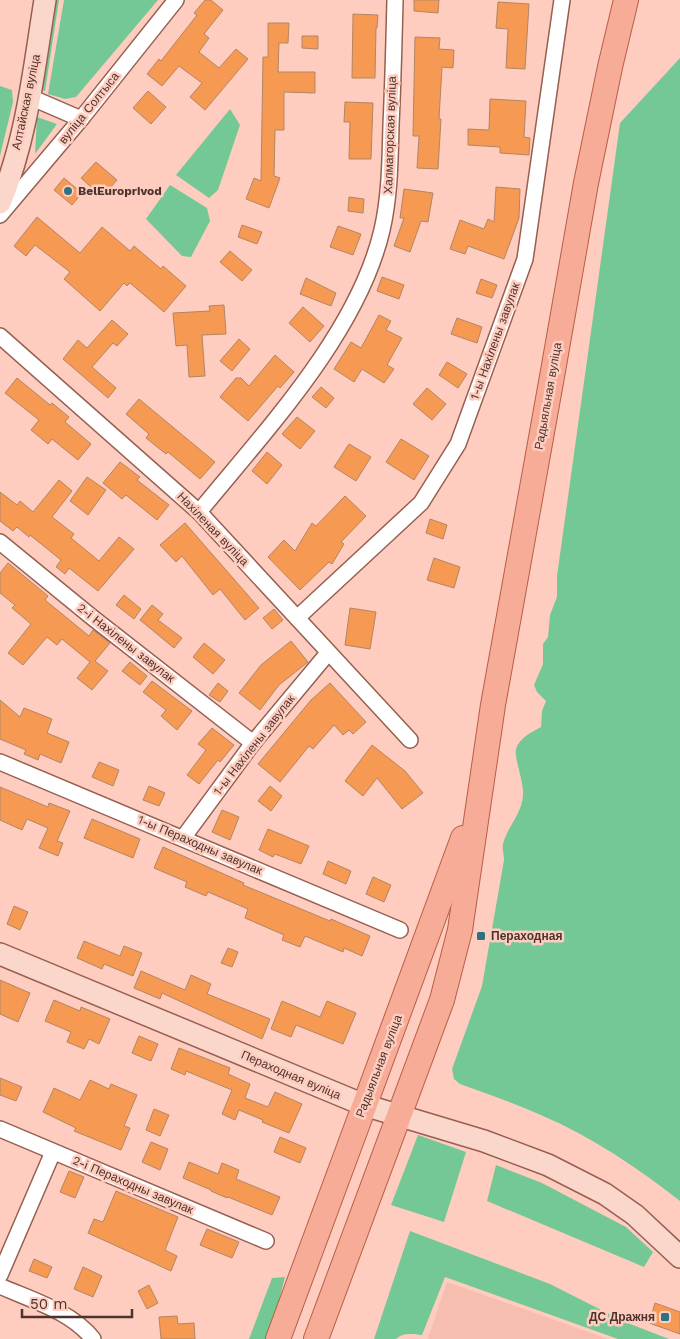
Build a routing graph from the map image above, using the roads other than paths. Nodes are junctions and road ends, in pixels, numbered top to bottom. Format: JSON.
{"nodes":[{"id":1,"x":45,"y":0,"type":"edge"},
{"id":2,"x":175,"y":0,"type":"edge"},
{"id":3,"x":395,"y":0,"type":"edge"},
{"id":4,"x":562,"y":0,"type":"edge"},
{"id":5,"x":626,"y":0,"type":"edge"},
{"id":6,"x":30,"y":97,"type":"junction"},
{"id":7,"x":81,"y":119,"type":"junction"},
{"id":8,"x":0,"y":203,"type":"edge"},
{"id":9,"x":0,"y":215,"type":"edge"},
{"id":10,"x":0,"y":336,"type":"edge"},
{"id":11,"x":199,"y":512,"type":"junction"},
{"id":12,"x":0,"y":542,"type":"edge"},
{"id":13,"x":298,"y":618,"type":"junction"},
{"id":14,"x":328,"y":654,"type":"junction"},
{"id":15,"x":410,"y":740,"type":"dead end"},
{"id":16,"x":253,"y":743,"type":"junction"},
{"id":17,"x":0,"y":762,"type":"edge"},
{"id":18,"x":479,"y":794,"type":"junction"},
{"id":19,"x":183,"y":838,"type":"junction"},
{"id":20,"x":400,"y":930,"type":"dead end"},
{"id":21,"x":0,"y":954,"type":"edge"},
{"id":22,"x":364,"y":1105,"type":"junction"},
{"id":23,"x":398,"y":1116,"type":"junction"},
{"id":24,"x":0,"y":1129,"type":"edge"},
{"id":25,"x":53,"y":1152,"type":"junction"},
{"id":26,"x":266,"y":1241,"type":"dead end"},
{"id":27,"x":680,"y":1256,"type":"edge"},
{"id":28,"x":0,"y":1276,"type":"edge"},
{"id":29,"x":0,"y":1286,"type":"edge"},
{"id":30,"x":93,"y":1339,"type":"edge"},
{"id":31,"x":278,"y":1339,"type":"edge"},
{"id":32,"x":316,"y":1339,"type":"edge"}],
"edges":[{"from":1,"to":6,"type":"street","name":"Алтайская вуліца"},
{"from":2,"to":7,"type":"street","name":"вуліца Солтыса"},
{"from":3,"to":11,"type":"street","name":"Халмагорская вуліца"},
{"from":4,"to":13,"type":"street","name":"1-ы Нахілены завулак"},
{"from":5,"to":18,"type":"main road","name":"Радыяльная вуліца"},
{"from":6,"to":7,"type":"street"},
{"from":6,"to":8,"type":"street","name":"Алтайская вуліца"},
{"from":7,"to":9,"type":"street","name":"вуліца Солтыса"},
{"from":10,"to":11,"type":"street","name":"Нахіленая вуліца"},
{"from":11,"to":13,"type":"street","name":"Нахіленая вуліца"},
{"from":12,"to":16,"type":"street","name":"2-і Нахілены завулак"},
{"from":13,"to":14,"type":"street","name":"Нахіленая вуліца"},
{"from":14,"to":15,"type":"street","name":"Нахіленая вуліца"},
{"from":14,"to":16,"type":"street","name":"1-ы Нахілены завулак"},
{"from":16,"to":19,"type":"street","name":"1-ы Нахілены завулак"},
{"from":17,"to":19,"type":"street","name":"1-ы Пераходны завулак"},
{"from":18,"to":22,"type":"main road","name":"Радыяльная вуліца"},
{"from":18,"to":23,"type":"main road","name":"Радыяльная вуліца"},
{"from":19,"to":20,"type":"street","name":"1-ы Пераходны завулак"},
{"from":21,"to":22,"type":"street","name":"Пераходная вуліца"},
{"from":22,"to":23,"type":"street","name":"Пераходная вуліца"},
{"from":22,"to":31,"type":"main road","name":"Радыяльная вуліца"},
{"from":23,"to":27,"type":"street","name":"Пераходная вуліца"},
{"from":23,"to":32,"type":"main road","name":"Радыяльная вуліца"},
{"from":24,"to":25,"type":"street","name":"2-і Пераходны завулак"},
{"from":25,"to":26,"type":"street","name":"2-і Пераходны завулак"},
{"from":25,"to":28,"type":"street"},
{"from":29,"to":30,"type":"street"}]}
